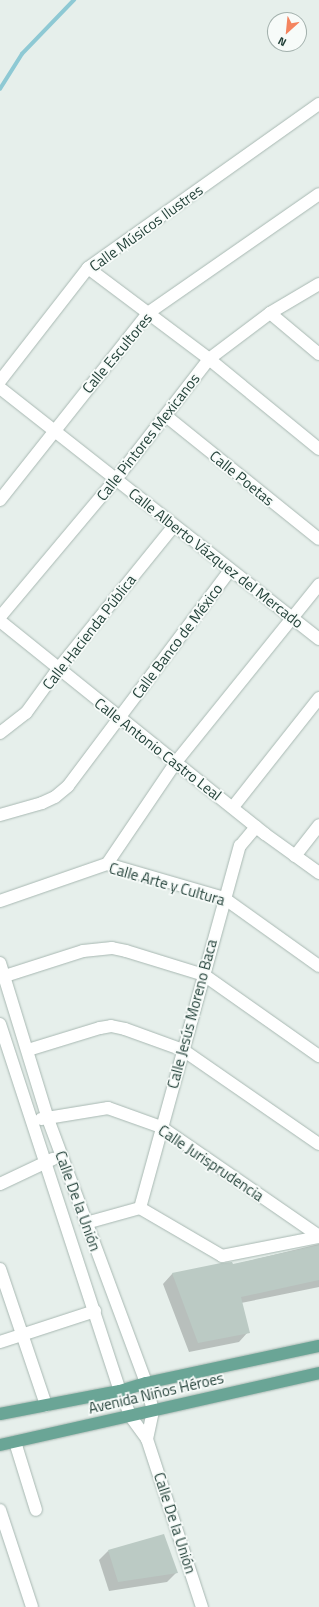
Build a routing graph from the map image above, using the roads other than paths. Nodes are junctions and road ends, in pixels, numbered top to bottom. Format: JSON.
{"nodes":[{"id":1,"x":319,"y":104,"type":"edge"},
{"id":2,"x":319,"y":194,"type":"edge"},
{"id":3,"x":88,"y":268,"type":"junction"},
{"id":4,"x":319,"y":284,"type":"edge"},
{"id":5,"x":148,"y":313,"type":"junction"},
{"id":6,"x":270,"y":313,"type":"junction"},
{"id":7,"x":319,"y":354,"type":"edge"},
{"id":8,"x":210,"y":359,"type":"junction"},
{"id":9,"x":0,"y":381,"type":"edge"},
{"id":10,"x":0,"y":388,"type":"edge"},
{"id":11,"x":166,"y":416,"type":"junction"},
{"id":12,"x":54,"y":430,"type":"junction"},
{"id":13,"x":319,"y":449,"type":"edge"},
{"id":14,"x":116,"y":479,"type":"junction"},
{"id":15,"x":0,"y":500,"type":"edge"},
{"id":16,"x":174,"y":526,"type":"junction"},
{"id":17,"x":319,"y":539,"type":"edge"},
{"id":18,"x":230,"y":570,"type":"junction"},
{"id":19,"x":319,"y":585,"type":"edge"},
{"id":20,"x":0,"y":618,"type":"edge"},
{"id":21,"x":294,"y":618,"type":"junction"},
{"id":22,"x":0,"y":621,"type":"edge"},
{"id":23,"x":319,"y":639,"type":"edge"},
{"id":24,"x":58,"y":669,"type":"junction"},
{"id":25,"x":319,"y":698,"type":"edge"},
{"id":26,"x":118,"y":718,"type":"junction"},
{"id":27,"x":0,"y":733,"type":"edge"},
{"id":28,"x":176,"y":762,"type":"junction"},
{"id":29,"x":233,"y":807,"type":"junction"},
{"id":30,"x":0,"y":815,"type":"edge"},
{"id":31,"x":319,"y":825,"type":"edge"},
{"id":32,"x":256,"y":827,"type":"junction"},
{"id":33,"x":294,"y":856,"type":"junction"},
{"id":34,"x":107,"y":864,"type":"junction"},
{"id":35,"x":319,"y":873,"type":"edge"},
{"id":36,"x":224,"y":898,"type":"junction"},
{"id":37,"x":0,"y":901,"type":"edge"},
{"id":38,"x":0,"y":963,"type":"edge"},
{"id":39,"x":319,"y":966,"type":"edge"},
{"id":40,"x":204,"y":975,"type":"junction"},
{"id":41,"x":5,"y":976,"type":"junction"},
{"id":42,"x":0,"y":1024,"type":"edge"},
{"id":43,"x":28,"y":1050,"type":"junction"},
{"id":44,"x":183,"y":1050,"type":"junction"},
{"id":45,"x":319,"y":1056,"type":"edge"},
{"id":46,"x":31,"y":1118,"type":"junction"},
{"id":47,"x":48,"y":1119,"type":"junction"},
{"id":48,"x":162,"y":1127,"type":"junction"},
{"id":49,"x":319,"y":1144,"type":"edge"},
{"id":50,"x":60,"y":1154,"type":"junction"},
{"id":51,"x":47,"y":1164,"type":"junction"},
{"id":52,"x":0,"y":1184,"type":"edge"},
{"id":53,"x":140,"y":1208,"type":"junction"},
{"id":54,"x":86,"y":1224,"type":"junction"},
{"id":55,"x":319,"y":1236,"type":"edge"},
{"id":56,"x":0,"y":1270,"type":"edge"},
{"id":57,"x":95,"y":1311,"type":"junction"},
{"id":58,"x":23,"y":1337,"type":"junction"},
{"id":59,"x":0,"y":1342,"type":"edge"},
{"id":60,"x":319,"y":1346,"type":"edge"},
{"id":61,"x":319,"y":1373,"type":"edge"},
{"id":62,"x":146,"y":1383,"type":"junction"},
{"id":63,"x":120,"y":1391,"type":"junction"},
{"id":64,"x":46,"y":1405,"type":"junction"},
{"id":65,"x":153,"y":1411,"type":"junction"},
{"id":66,"x":0,"y":1414,"type":"edge"},
{"id":67,"x":131,"y":1417,"type":"junction"},
{"id":68,"x":148,"y":1439,"type":"junction"},
{"id":69,"x":15,"y":1442,"type":"junction"},
{"id":70,"x":0,"y":1445,"type":"edge"},
{"id":71,"x":0,"y":1510,"type":"edge"},
{"id":72,"x":36,"y":1510,"type":"dead end"},
{"id":73,"x":32,"y":1607,"type":"edge"},
{"id":74,"x":202,"y":1607,"type":"edge"}],
"edges":[{"from":1,"to":3,"type":"street","name":"Calle Músicos Ilustres"},
{"from":2,"to":5,"type":"street","name":"Calle Escultores"},
{"from":3,"to":5,"type":"street"},
{"from":3,"to":9,"type":"street","name":"Calle Músicos Ilustres"},
{"from":4,"to":6,"type":"street","name":"Calle Pintores Mexicanos"},
{"from":5,"to":8,"type":"street"},
{"from":5,"to":12,"type":"street","name":"Calle Escultores"},
{"from":6,"to":7,"type":"street"},
{"from":6,"to":8,"type":"street","name":"Calle Pintores Mexicanos"},
{"from":8,"to":11,"type":"street","name":"Calle Pintores Mexicanos"},
{"from":8,"to":13,"type":"street"},
{"from":10,"to":12,"type":"street","name":"Calle Alberto Vázquez del Mercado"},
{"from":11,"to":14,"type":"street","name":"Calle Pintores Mexicanos"},
{"from":11,"to":17,"type":"street","name":"Calle Poetas"},
{"from":12,"to":14,"type":"street","name":"Calle Alberto Vázquez del Mercado"},
{"from":12,"to":15,"type":"street","name":"Calle Escultores"},
{"from":14,"to":16,"type":"street","name":"Calle Alberto Vázquez del Mercado"},
{"from":14,"to":20,"type":"street","name":"Calle Pintores Mexicanos"},
{"from":16,"to":18,"type":"street","name":"Calle Alberto Vázquez del Mercado"},
{"from":16,"to":24,"type":"street","name":"Calle Hacienda Pública"},
{"from":18,"to":21,"type":"street","name":"Calle Alberto Vázquez del Mercado"},
{"from":18,"to":26,"type":"street","name":"Calle Banco de México"},
{"from":19,"to":21,"type":"street"},
{"from":21,"to":23,"type":"street","name":"Calle Alberto Vázquez del Mercado"},
{"from":21,"to":28,"type":"street"},
{"from":22,"to":24,"type":"street","name":"Calle Antonio Castro Leal"},
{"from":24,"to":26,"type":"street","name":"Calle Antonio Castro Leal"},
{"from":24,"to":27,"type":"street","name":"Calle Hacienda Pública"},
{"from":25,"to":29,"type":"street"},
{"from":26,"to":28,"type":"street","name":"Calle Antonio Castro Leal"},
{"from":26,"to":30,"type":"street","name":"Calle Banco de México"},
{"from":28,"to":29,"type":"street","name":"Calle Antonio Castro Leal"},
{"from":28,"to":34,"type":"street"},
{"from":29,"to":32,"type":"street","name":"Calle Antonio Castro Leal"},
{"from":31,"to":33,"type":"street"},
{"from":32,"to":33,"type":"street","name":"Calle Antonio Castro Leal"},
{"from":32,"to":36,"type":"street","name":"Calle Jesús Moreno Baca"},
{"from":33,"to":35,"type":"street","name":"Calle Antonio Castro Leal"},
{"from":34,"to":36,"type":"street","name":"Calle Arte y Cultura"},
{"from":34,"to":37,"type":"street","name":"Calle Arte y Cultura"},
{"from":36,"to":39,"type":"street","name":"Calle Arte y Cultura"},
{"from":36,"to":40,"type":"street","name":"Calle Jesús Moreno Baca"},
{"from":38,"to":41,"type":"street","name":"Calle De la Unión"},
{"from":40,"to":41,"type":"street"},
{"from":40,"to":44,"type":"street","name":"Calle Jesús Moreno Baca"},
{"from":40,"to":45,"type":"street"},
{"from":41,"to":43,"type":"street","name":"Calle De la Unión"},
{"from":42,"to":46,"type":"street","name":"Calle De la Unión"},
{"from":43,"to":44,"type":"street"},
{"from":43,"to":47,"type":"street","name":"Calle De la Unión"},
{"from":44,"to":48,"type":"street","name":"Calle Jesús Moreno Baca"},
{"from":44,"to":49,"type":"street"},
{"from":46,"to":47,"type":"street","name":"Calle Jurisprudencia"},
{"from":46,"to":51,"type":"street","name":"Calle De la Unión"},
{"from":47,"to":48,"type":"street","name":"Calle Jurisprudencia"},
{"from":47,"to":50,"type":"street","name":"Calle De la Unión"},
{"from":48,"to":53,"type":"street","name":"Calle Jesús Moreno Baca"},
{"from":48,"to":55,"type":"street","name":"Calle Jurisprudencia"},
{"from":50,"to":51,"type":"street"},
{"from":50,"to":54,"type":"street","name":"Calle De la Unión"},
{"from":51,"to":52,"type":"street"},
{"from":51,"to":57,"type":"street","name":"Calle De la Unión"},
{"from":53,"to":54,"type":"street"},
{"from":53,"to":55,"type":"street"},
{"from":54,"to":62,"type":"street","name":"Calle De la Unión"},
{"from":56,"to":58,"type":"street"},
{"from":57,"to":58,"type":"street"},
{"from":57,"to":63,"type":"street","name":"Calle De la Unión"},
{"from":58,"to":59,"type":"street"},
{"from":58,"to":64,"type":"street"},
{"from":60,"to":62,"type":"main road","name":"Avenida Niños Héroes"},
{"from":61,"to":65,"type":"main road","name":"Avenida Niños Héroes"},
{"from":62,"to":63,"type":"main road","name":"Avenida Niños Héroes"},
{"from":62,"to":65,"type":"street","name":"Calle De la Unión"},
{"from":63,"to":64,"type":"main road","name":"Avenida Niños Héroes"},
{"from":63,"to":67,"type":"street","name":"Calle De la Unión"},
{"from":64,"to":66,"type":"main road","name":"Avenida Niños Héroes"},
{"from":65,"to":67,"type":"main road","name":"Avenida Niños Héroes"},
{"from":65,"to":68,"type":"street","name":"Calle De la Unión"},
{"from":67,"to":68,"type":"street","name":"Calle De la Unión"},
{"from":67,"to":69,"type":"main road","name":"Avenida Niños Héroes"},
{"from":68,"to":74,"type":"street","name":"Calle De la Unión"},
{"from":69,"to":70,"type":"main road","name":"Avenida Niños Héroes"},
{"from":69,"to":72,"type":"street"},
{"from":71,"to":73,"type":"street"}]}
